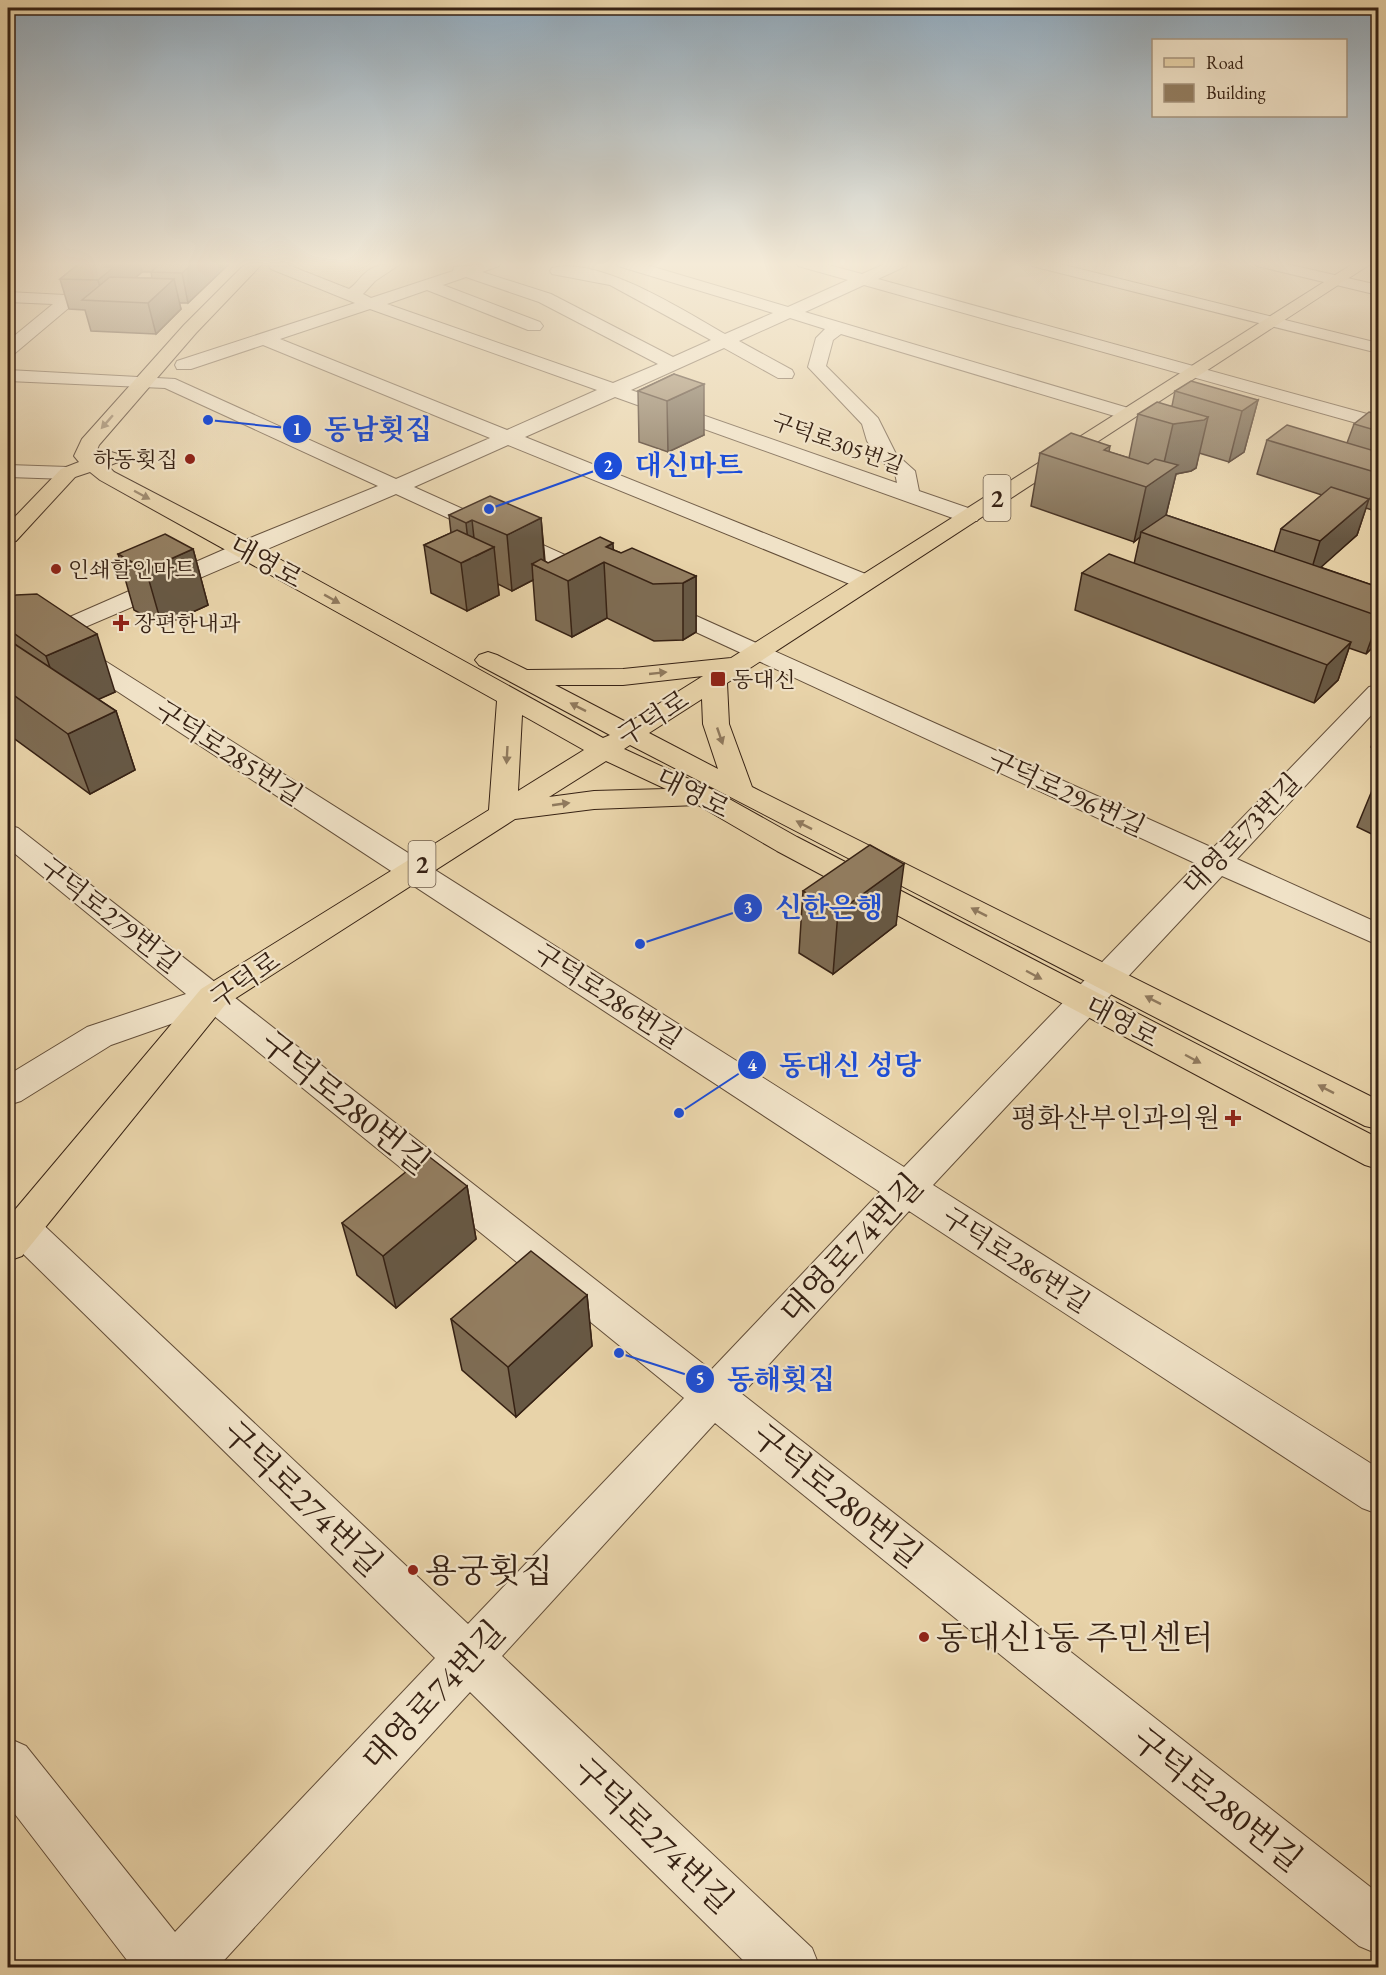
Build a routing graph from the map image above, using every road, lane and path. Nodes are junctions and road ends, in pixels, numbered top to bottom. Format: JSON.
{"nodes":[{"id":1,"x":167,"y":355,"type":"edge"},
{"id":2,"x":193,"y":355,"type":"edge"},
{"id":3,"x":217,"y":355,"type":"edge"},
{"id":4,"x":304,"y":355,"type":"edge"},
{"id":5,"x":519,"y":355,"type":"edge"},
{"id":6,"x":655,"y":355,"type":"edge"},
{"id":7,"x":692,"y":355,"type":"edge"},
{"id":8,"x":752,"y":355,"type":"edge"},
{"id":9,"x":820,"y":355,"type":"edge"},
{"id":10,"x":932,"y":355,"type":"edge"},
{"id":11,"x":1138,"y":355,"type":"edge"},
{"id":12,"x":1220,"y":355,"type":"edge"},
{"id":13,"x":672,"y":364,"type":"junction"},
{"id":14,"x":184,"y":365,"type":"junction"},
{"id":15,"x":1195,"y":371,"type":"junction"},
{"id":16,"x":785,"y":374,"type":"dead end"},
{"id":17,"x":8,"y":375,"type":"edge"},
{"id":18,"x":142,"y":382,"type":"junction"},
{"id":19,"x":168,"y":383,"type":"junction"},
{"id":20,"x":619,"y":390,"type":"junction"},
{"id":21,"x":1128,"y":414,"type":"junction"},
{"id":22,"x":1378,"y":423,"type":"edge"},
{"id":23,"x":506,"y":438,"type":"junction"},
{"id":24,"x":128,"y":463,"type":"junction"},
{"id":25,"x":93,"y":465,"type":"junction"},
{"id":26,"x":8,"y":471,"type":"edge"},
{"id":27,"x":68,"y":474,"type":"junction"},
{"id":28,"x":398,"y":486,"type":"junction"},
{"id":29,"x":909,"y":494,"type":"junction"},
{"id":30,"x":969,"y":516,"type":"junction"},
{"id":31,"x":8,"y":536,"type":"edge"},
{"id":32,"x":254,"y":545,"type":"junction"},
{"id":33,"x":865,"y":582,"type":"junction"},
{"id":34,"x":615,"y":586,"type":"edge"},
{"id":35,"x":637,"y":596,"type":"edge"},
{"id":36,"x":47,"y":635,"type":"junction"},
{"id":37,"x":8,"y":653,"type":"edge"},
{"id":38,"x":735,"y":664,"type":"junction"},
{"id":39,"x":513,"y":686,"type":"junction"},
{"id":40,"x":1378,"y":693,"type":"edge"},
{"id":41,"x":631,"y":733,"type":"junction"},
{"id":42,"x":604,"y":750,"type":"junction"},
{"id":43,"x":740,"y":792,"type":"junction"},
{"id":44,"x":705,"y":797,"type":"junction"},
{"id":45,"x":503,"y":812,"type":"junction"},
{"id":46,"x":8,"y":834,"type":"edge"},
{"id":47,"x":1216,"y":861,"type":"junction"},
{"id":48,"x":412,"y":870,"type":"junction"},
{"id":49,"x":1378,"y":935,"type":"edge"},
{"id":50,"x":1096,"y":989,"type":"junction"},
{"id":51,"x":213,"y":997,"type":"junction"},
{"id":52,"x":8,"y":1092,"type":"edge"},
{"id":53,"x":1378,"y":1116,"type":"edge"},
{"id":54,"x":1378,"y":1155,"type":"edge"},
{"id":55,"x":906,"y":1189,"type":"junction"},
{"id":56,"x":14,"y":1237,"type":"edge"},
{"id":57,"x":713,"y":1396,"type":"junction"},
{"id":58,"x":1378,"y":1493,"type":"edge"},
{"id":59,"x":468,"y":1657,"type":"junction"},
{"id":60,"x":8,"y":1764,"type":"edge"},
{"id":61,"x":1378,"y":1927,"type":"edge"},
{"id":62,"x":168,"y":1968,"type":"edge"},
{"id":63,"x":179,"y":1968,"type":"edge"},
{"id":64,"x":792,"y":1968,"type":"edge"}],
"edges":[{"from":1,"to":18,"type":"main road"},
{"from":2,"to":14,"type":"main road"},
{"from":3,"to":14,"type":"street"},
{"from":4,"to":23,"type":"street"},
{"from":5,"to":20,"type":"street","name":"구덕로305번길"},
{"from":6,"to":13,"type":"street"},
{"from":7,"to":13,"type":"street"},
{"from":8,"to":16,"type":"street"},
{"from":9,"to":29,"type":"street","name":"구덕로305번길"},
{"from":10,"to":21,"type":"street"},
{"from":11,"to":15,"type":"street"},
{"from":12,"to":15,"type":"main road","name":"구덕로","number":"2"},
{"from":13,"to":20,"type":"street"},
{"from":14,"to":19,"type":"main road"},
{"from":15,"to":21,"type":"main road","name":"구덕로","number":"2"},
{"from":15,"to":22,"type":"street"},
{"from":17,"to":18,"type":"street"},
{"from":18,"to":19,"type":"street"},
{"from":18,"to":25,"type":"main road","one_way":true},
{"from":19,"to":24,"type":"main road"},
{"from":19,"to":28,"type":"street"},
{"from":20,"to":23,"type":"street"},
{"from":20,"to":29,"type":"street","name":"구덕로305번길"},
{"from":21,"to":30,"type":"main road","name":"구덕로","number":"2"},
{"from":23,"to":28,"type":"street"},
{"from":23,"to":33,"type":"street"},
{"from":24,"to":25,"type":"main road"},
{"from":24,"to":32,"type":"main road","name":"대영로"},
{"from":25,"to":27,"type":"main road"},
{"from":25,"to":32,"type":"main road","name":"대영로","one_way":true},
{"from":26,"to":27,"type":"street"},
{"from":27,"to":31,"type":"main road"},
{"from":28,"to":32,"type":"street"},
{"from":28,"to":34,"type":"street"},
{"from":29,"to":30,"type":"street","name":"구덕로305번길"},
{"from":30,"to":33,"type":"main road","name":"구덕로","number":"2"},
{"from":32,"to":36,"type":"street"},
{"from":32,"to":39,"type":"main road","name":"대영로"},
{"from":33,"to":38,"type":"main road","name":"구덕로","number":"2"},
{"from":35,"to":38,"type":"street","name":"구덕로296번길"},
{"from":36,"to":37,"type":"street"},
{"from":36,"to":48,"type":"street","name":"구덕로285번길"},
{"from":39,"to":38,"type":"main road","one_way":true},
{"from":38,"to":41,"type":"main road","name":"구덕로","number":"2"},
{"from":38,"to":43,"type":"main road","one_way":true},
{"from":38,"to":47,"type":"street","name":"구덕로296번길"},
{"from":41,"to":39,"type":"main road","name":"대영로","one_way":true},
{"from":39,"to":42,"type":"main road","name":"대영로"},
{"from":39,"to":45,"type":"main road","one_way":true},
{"from":40,"to":47,"type":"street","name":"대영로73번길"},
{"from":41,"to":42,"type":"main road","name":"구덕로","number":"2"},
{"from":41,"to":43,"type":"main road","name":"대영로"},
{"from":42,"to":44,"type":"main road","name":"대영로"},
{"from":42,"to":45,"type":"main road","name":"구덕로","number":"2"},
{"from":50,"to":43,"type":"main road","name":"대영로","one_way":true},
{"from":45,"to":44,"type":"main road","one_way":true},
{"from":44,"to":50,"type":"main road","name":"대영로","one_way":true},
{"from":45,"to":48,"type":"main road","name":"구덕로","number":"2"},
{"from":46,"to":51,"type":"street","name":"구덕로279번길"},
{"from":47,"to":49,"type":"street","name":"구덕로296번길"},
{"from":47,"to":50,"type":"street","name":"대영로73번길"},
{"from":48,"to":51,"type":"main road","name":"구덕로","number":"2"},
{"from":48,"to":55,"type":"street","name":"구덕로286번길"},
{"from":53,"to":50,"type":"main road","name":"대영로","one_way":true},
{"from":50,"to":54,"type":"main road","name":"대영로","one_way":true},
{"from":50,"to":55,"type":"street","name":"대영로74번길"},
{"from":51,"to":52,"type":"street"},
{"from":51,"to":56,"type":"main road","name":"구덕로","number":"2"},
{"from":51,"to":57,"type":"street","name":"구덕로280번길"},
{"from":55,"to":57,"type":"street","name":"대영로74번길"},
{"from":55,"to":58,"type":"street","name":"구덕로286번길"},
{"from":56,"to":59,"type":"street","name":"구덕로274번길"},
{"from":57,"to":59,"type":"street","name":"대영로74번길"},
{"from":57,"to":61,"type":"street","name":"구덕로280번길"},
{"from":59,"to":63,"type":"street","name":"대영로74번길"},
{"from":59,"to":64,"type":"street","name":"구덕로274번길"},
{"from":60,"to":62,"type":"street"}]}
